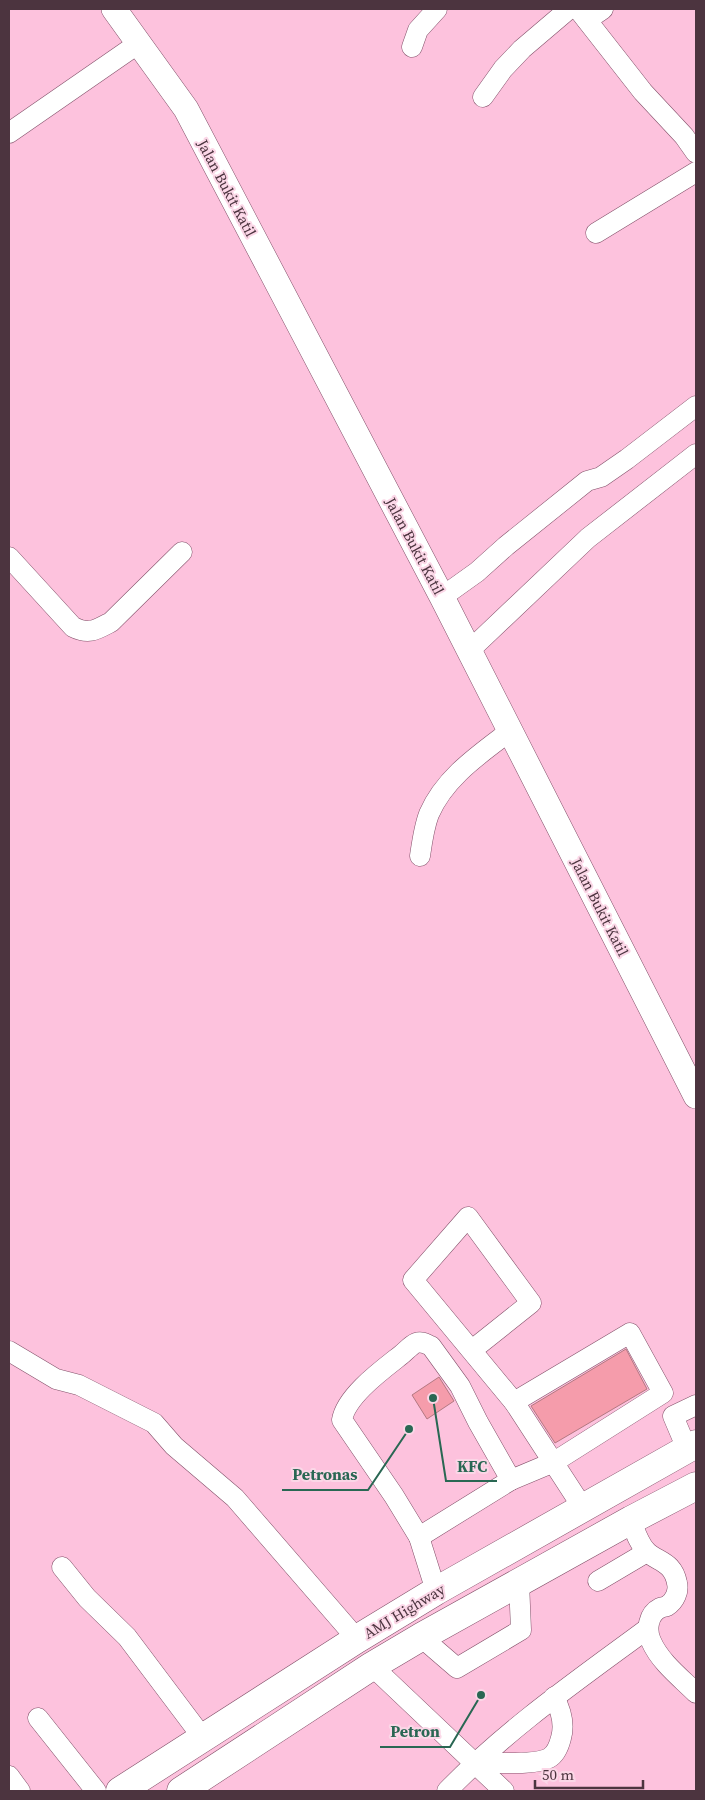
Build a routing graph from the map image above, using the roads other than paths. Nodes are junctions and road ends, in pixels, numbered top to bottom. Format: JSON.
{"nodes":[{"id":1,"x":114,"y":9,"type":"edge"},
{"id":2,"x":437,"y":9,"type":"edge"},
{"id":3,"x":569,"y":9,"type":"edge"},
{"id":4,"x":589,"y":12,"type":"edge"},
{"id":5,"x":138,"y":43,"type":"junction"},
{"id":6,"x":412,"y":47,"type":"dead end"},
{"id":7,"x":483,"y":97,"type":"dead end"},
{"id":8,"x":9,"y":133,"type":"edge"},
{"id":9,"x":696,"y":151,"type":"edge"},
{"id":10,"x":696,"y":172,"type":"edge"},
{"id":11,"x":596,"y":233,"type":"dead end"},
{"id":12,"x":696,"y":406,"type":"edge"},
{"id":13,"x":696,"y":454,"type":"edge"},
{"id":14,"x":182,"y":552,"type":"dead end"},
{"id":15,"x":9,"y":557,"type":"edge"},
{"id":16,"x":442,"y":597,"type":"junction"},
{"id":17,"x":469,"y":651,"type":"junction"},
{"id":18,"x":510,"y":731,"type":"junction"},
{"id":19,"x":420,"y":856,"type":"dead end"},
{"id":20,"x":696,"y":1096,"type":"edge"},
{"id":21,"x":9,"y":1350,"type":"edge"},
{"id":22,"x":472,"y":1350,"type":"junction"},
{"id":23,"x":514,"y":1402,"type":"junction"},
{"id":24,"x":696,"y":1405,"type":"edge"},
{"id":25,"x":693,"y":1445,"type":"edge"},
{"id":26,"x":554,"y":1462,"type":"junction"},
{"id":27,"x":511,"y":1480,"type":"junction"},
{"id":28,"x":696,"y":1486,"type":"edge"},
{"id":29,"x":583,"y":1508,"type":"junction"},
{"id":30,"x":632,"y":1520,"type":"junction"},
{"id":31,"x":419,"y":1537,"type":"junction"},
{"id":32,"x":647,"y":1552,"type":"junction"},
{"id":33,"x":62,"y":1567,"type":"dead end"},
{"id":34,"x":598,"y":1580,"type":"dead end"},
{"id":35,"x":519,"y":1582,"type":"junction"},
{"id":36,"x":436,"y":1591,"type":"junction"},
{"id":37,"x":647,"y":1629,"type":"junction"},
{"id":38,"x":421,"y":1637,"type":"junction"},
{"id":39,"x":357,"y":1639,"type":"junction"},
{"id":40,"x":372,"y":1666,"type":"junction"},
{"id":41,"x":696,"y":1694,"type":"edge"},
{"id":42,"x":554,"y":1697,"type":"junction"},
{"id":43,"x":38,"y":1718,"type":"dead end"},
{"id":44,"x":203,"y":1738,"type":"junction"},
{"id":45,"x":475,"y":1763,"type":"junction"},
{"id":46,"x":9,"y":1776,"type":"edge"},
{"id":47,"x":20,"y":1791,"type":"edge"},
{"id":48,"x":96,"y":1791,"type":"edge"},
{"id":49,"x":120,"y":1791,"type":"edge"},
{"id":50,"x":181,"y":1791,"type":"edge"},
{"id":51,"x":447,"y":1791,"type":"edge"},
{"id":52,"x":504,"y":1791,"type":"edge"}],
"edges":[{"from":1,"to":5,"type":"main road","name":"Jalan Bukit Katil"},
{"from":2,"to":6,"type":"street"},
{"from":3,"to":7,"type":"street"},
{"from":4,"to":9,"type":"street"},
{"from":5,"to":8,"type":"street"},
{"from":5,"to":16,"type":"main road","name":"Jalan Bukit Katil"},
{"from":10,"to":11,"type":"street"},
{"from":12,"to":16,"type":"street"},
{"from":13,"to":17,"type":"street"},
{"from":14,"to":15,"type":"street"},
{"from":16,"to":17,"type":"main road","name":"Jalan Bukit Katil"},
{"from":17,"to":18,"type":"main road","name":"Jalan Bukit Katil"},
{"from":18,"to":19,"type":"street"},
{"from":18,"to":20,"type":"main road","name":"Jalan Bukit Katil"},
{"from":21,"to":39,"type":"street"},
{"from":22,"to":22,"type":"street"},
{"from":22,"to":23,"type":"street"},
{"from":23,"to":26,"type":"street"},
{"from":23,"to":26,"type":"street"},
{"from":24,"to":25,"type":"street"},
{"from":25,"to":29,"type":"highway","name":"AMJ Highway"},
{"from":26,"to":27,"type":"street"},
{"from":26,"to":29,"type":"street"},
{"from":27,"to":31,"type":"street"},
{"from":27,"to":31,"type":"street"},
{"from":28,"to":30,"type":"highway","name":"AMJ Highway"},
{"from":29,"to":36,"type":"highway","name":"AMJ Highway"},
{"from":30,"to":32,"type":"street"},
{"from":30,"to":35,"type":"highway","name":"AMJ Highway"},
{"from":31,"to":36,"type":"street"},
{"from":32,"to":34,"type":"street"},
{"from":32,"to":37,"type":"street"},
{"from":33,"to":44,"type":"street"},
{"from":35,"to":38,"type":"highway","name":"AMJ Highway"},
{"from":35,"to":38,"type":"street"},
{"from":36,"to":39,"type":"highway","name":"AMJ Highway"},
{"from":37,"to":41,"type":"street"},
{"from":37,"to":42,"type":"street"},
{"from":38,"to":40,"type":"highway","name":"AMJ Highway"},
{"from":39,"to":44,"type":"highway","name":"AMJ Highway"},
{"from":40,"to":45,"type":"street"},
{"from":40,"to":50,"type":"highway","name":"AMJ Highway"},
{"from":42,"to":45,"type":"street"},
{"from":42,"to":45,"type":"street"},
{"from":43,"to":48,"type":"street"},
{"from":44,"to":49,"type":"highway","name":"AMJ Highway"},
{"from":45,"to":51,"type":"street"},
{"from":45,"to":52,"type":"street"},
{"from":46,"to":47,"type":"street"}]}
